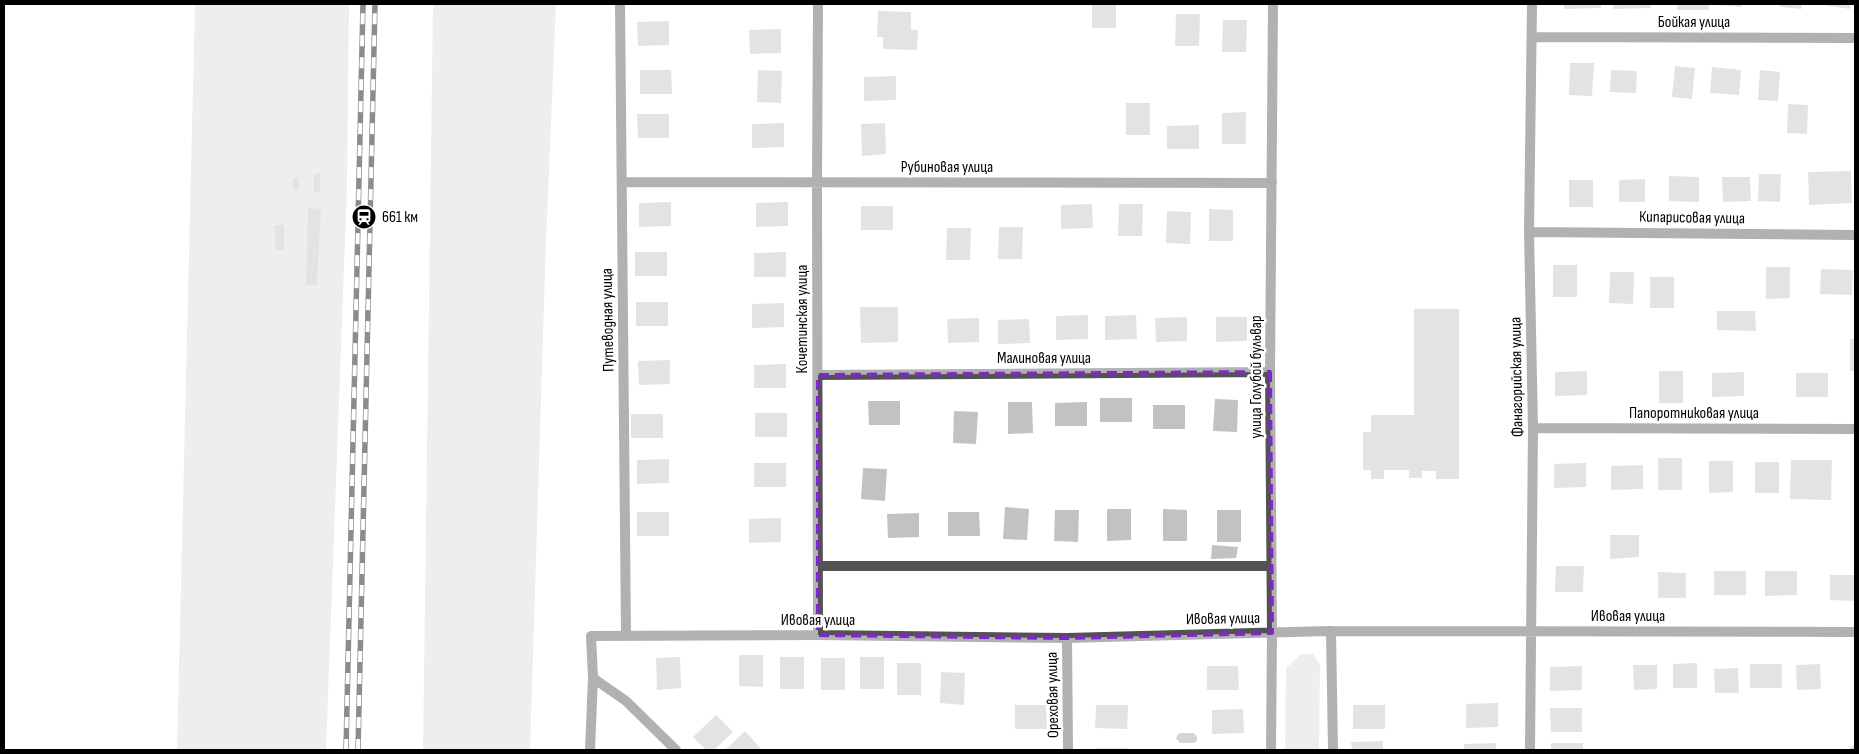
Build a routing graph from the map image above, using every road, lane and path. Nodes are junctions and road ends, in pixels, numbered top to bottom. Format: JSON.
{"nodes":[{"id":1,"x":620,"y":4,"type":"edge"},
{"id":2,"x":818,"y":4,"type":"edge"},
{"id":3,"x":1273,"y":4,"type":"edge"},
{"id":4,"x":1532,"y":4,"type":"edge"},
{"id":5,"x":1532,"y":37,"type":"junction"},
{"id":6,"x":1855,"y":38,"type":"edge"},
{"id":7,"x":622,"y":182,"type":"junction"},
{"id":8,"x":817,"y":182,"type":"junction"},
{"id":9,"x":1272,"y":183,"type":"junction"},
{"id":10,"x":1529,"y":232,"type":"junction"},
{"id":11,"x":1855,"y":235,"type":"edge"},
{"id":12,"x":1270,"y":372,"type":"junction"},
{"id":13,"x":818,"y":375,"type":"junction"},
{"id":14,"x":1533,"y":428,"type":"junction"},
{"id":15,"x":1855,"y":429,"type":"edge"},
{"id":16,"x":818,"y":566,"type":"junction"},
{"id":17,"x":1271,"y":566,"type":"junction"},
{"id":18,"x":1331,"y":631,"type":"junction"},
{"id":19,"x":1530,"y":631,"type":"junction"},
{"id":20,"x":1855,"y":632,"type":"edge"},
{"id":21,"x":1272,"y":633,"type":"junction"},
{"id":22,"x":818,"y":635,"type":"junction"},
{"id":23,"x":626,"y":636,"type":"junction"},
{"id":24,"x":1067,"y":638,"type":"junction"},
{"id":25,"x":593,"y":678,"type":"junction"},
{"id":26,"x":590,"y":750,"type":"edge"},
{"id":27,"x":676,"y":750,"type":"edge"},
{"id":28,"x":1068,"y":750,"type":"edge"},
{"id":29,"x":1271,"y":750,"type":"edge"},
{"id":30,"x":1333,"y":750,"type":"edge"},
{"id":31,"x":1530,"y":750,"type":"edge"}],
"edges":[{"from":1,"to":7,"type":"street","name":"Путеводная улица"},
{"from":2,"to":8,"type":"street","name":"Кочетинская улица"},
{"from":3,"to":9,"type":"street","name":"улица Голубой бульвар"},
{"from":4,"to":5,"type":"street","name":"Фанагорийская улица"},
{"from":5,"to":6,"type":"street","name":"Бойкая улица"},
{"from":5,"to":10,"type":"street","name":"Фанагорийская улица"},
{"from":7,"to":8,"type":"street","name":"Рубиновая улица"},
{"from":7,"to":23,"type":"street","name":"Путеводная улица"},
{"from":8,"to":9,"type":"street","name":"Рубиновая улица"},
{"from":8,"to":13,"type":"street","name":"Кочетинская улица"},
{"from":9,"to":12,"type":"street","name":"улица Голубой бульвар"},
{"from":10,"to":11,"type":"street","name":"Кипарисовая улица"},
{"from":10,"to":14,"type":"street","name":"Фанагорийская улица"},
{"from":12,"to":13,"type":"street","name":"Малиновая улица"},
{"from":12,"to":17,"type":"street","name":"улица Голубой бульвар"},
{"from":13,"to":16,"type":"street","name":"Кочетинская улица"},
{"from":14,"to":15,"type":"street","name":"Папоротниковая улица"},
{"from":14,"to":19,"type":"street","name":"Фанагорийская улица"},
{"from":16,"to":17,"type":"street"},
{"from":16,"to":22,"type":"street","name":"Кочетинская улица"},
{"from":17,"to":21,"type":"street","name":"улица Голубой бульвар"},
{"from":18,"to":19,"type":"street","name":"Ивовая улица"},
{"from":18,"to":21,"type":"street","name":"Ивовая улица"},
{"from":18,"to":30,"type":"street"},
{"from":19,"to":20,"type":"street","name":"Ивовая улица"},
{"from":19,"to":31,"type":"street","name":"Фанагорийская улица"},
{"from":21,"to":24,"type":"street","name":"Ивовая улица"},
{"from":21,"to":29,"type":"street","name":"улица Голубой бульвар"},
{"from":22,"to":23,"type":"street","name":"Ивовая улица"},
{"from":22,"to":24,"type":"street","name":"Ивовая улица"},
{"from":23,"to":25,"type":"street","name":"Ивовая улица"},
{"from":24,"to":28,"type":"street","name":"Ореховая улица"},
{"from":25,"to":26,"type":"street"},
{"from":25,"to":27,"type":"street"}]}
